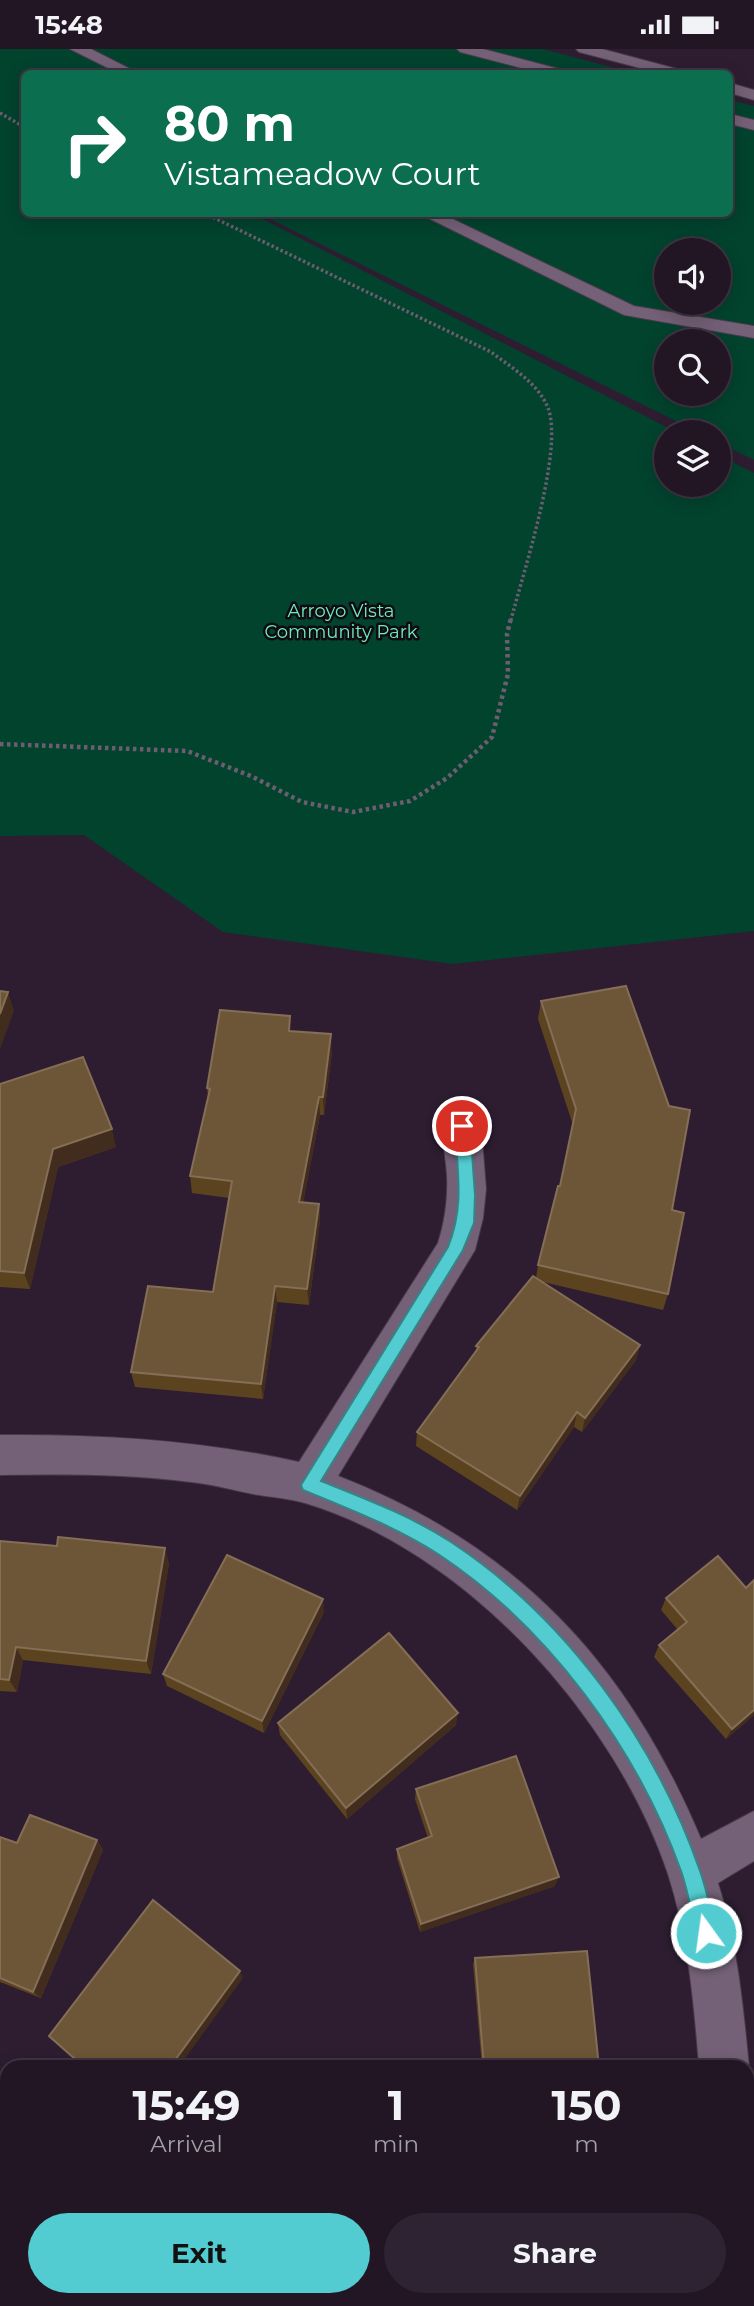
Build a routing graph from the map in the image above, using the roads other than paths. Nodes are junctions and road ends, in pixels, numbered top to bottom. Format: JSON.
{"nodes":[{"id":1,"x":78,"y":49,"type":"edge"},
{"id":2,"x":464,"y":49,"type":"edge"},
{"id":3,"x":584,"y":49,"type":"edge"},
{"id":4,"x":124,"y":70,"type":"edge"},
{"id":5,"x":545,"y":70,"type":"edge"},
{"id":6,"x":664,"y":70,"type":"edge"},
{"id":7,"x":733,"y":89,"type":"edge"},
{"id":8,"x":754,"y":95,"type":"edge"},
{"id":9,"x":733,"y":120,"type":"edge"},
{"id":10,"x":754,"y":125,"type":"edge"},
{"id":11,"x":434,"y":217,"type":"edge"},
{"id":12,"x":754,"y":332,"type":"edge"},
{"id":13,"x":462,"y":1126,"type":"dead end"},
{"id":14,"x":0,"y":1455,"type":"edge"},
{"id":15,"x":309,"y":1485,"type":"junction"},
{"id":16,"x":754,"y":1834,"type":"edge"},
{"id":17,"x":691,"y":1872,"type":"junction"},
{"id":18,"x":723,"y":2060,"type":"edge"}],
"edges":[{"from":1,"to":4,"type":"lane"},
{"from":2,"to":5,"type":"lane"},
{"from":3,"to":6,"type":"lane"},
{"from":7,"to":8,"type":"lane"},
{"from":9,"to":10,"type":"lane"},
{"from":11,"to":12,"type":"lane"},
{"from":13,"to":15,"type":"street"},
{"from":14,"to":15,"type":"street"},
{"from":15,"to":17,"type":"street"},
{"from":16,"to":17,"type":"street"},
{"from":17,"to":18,"type":"street"}]}
